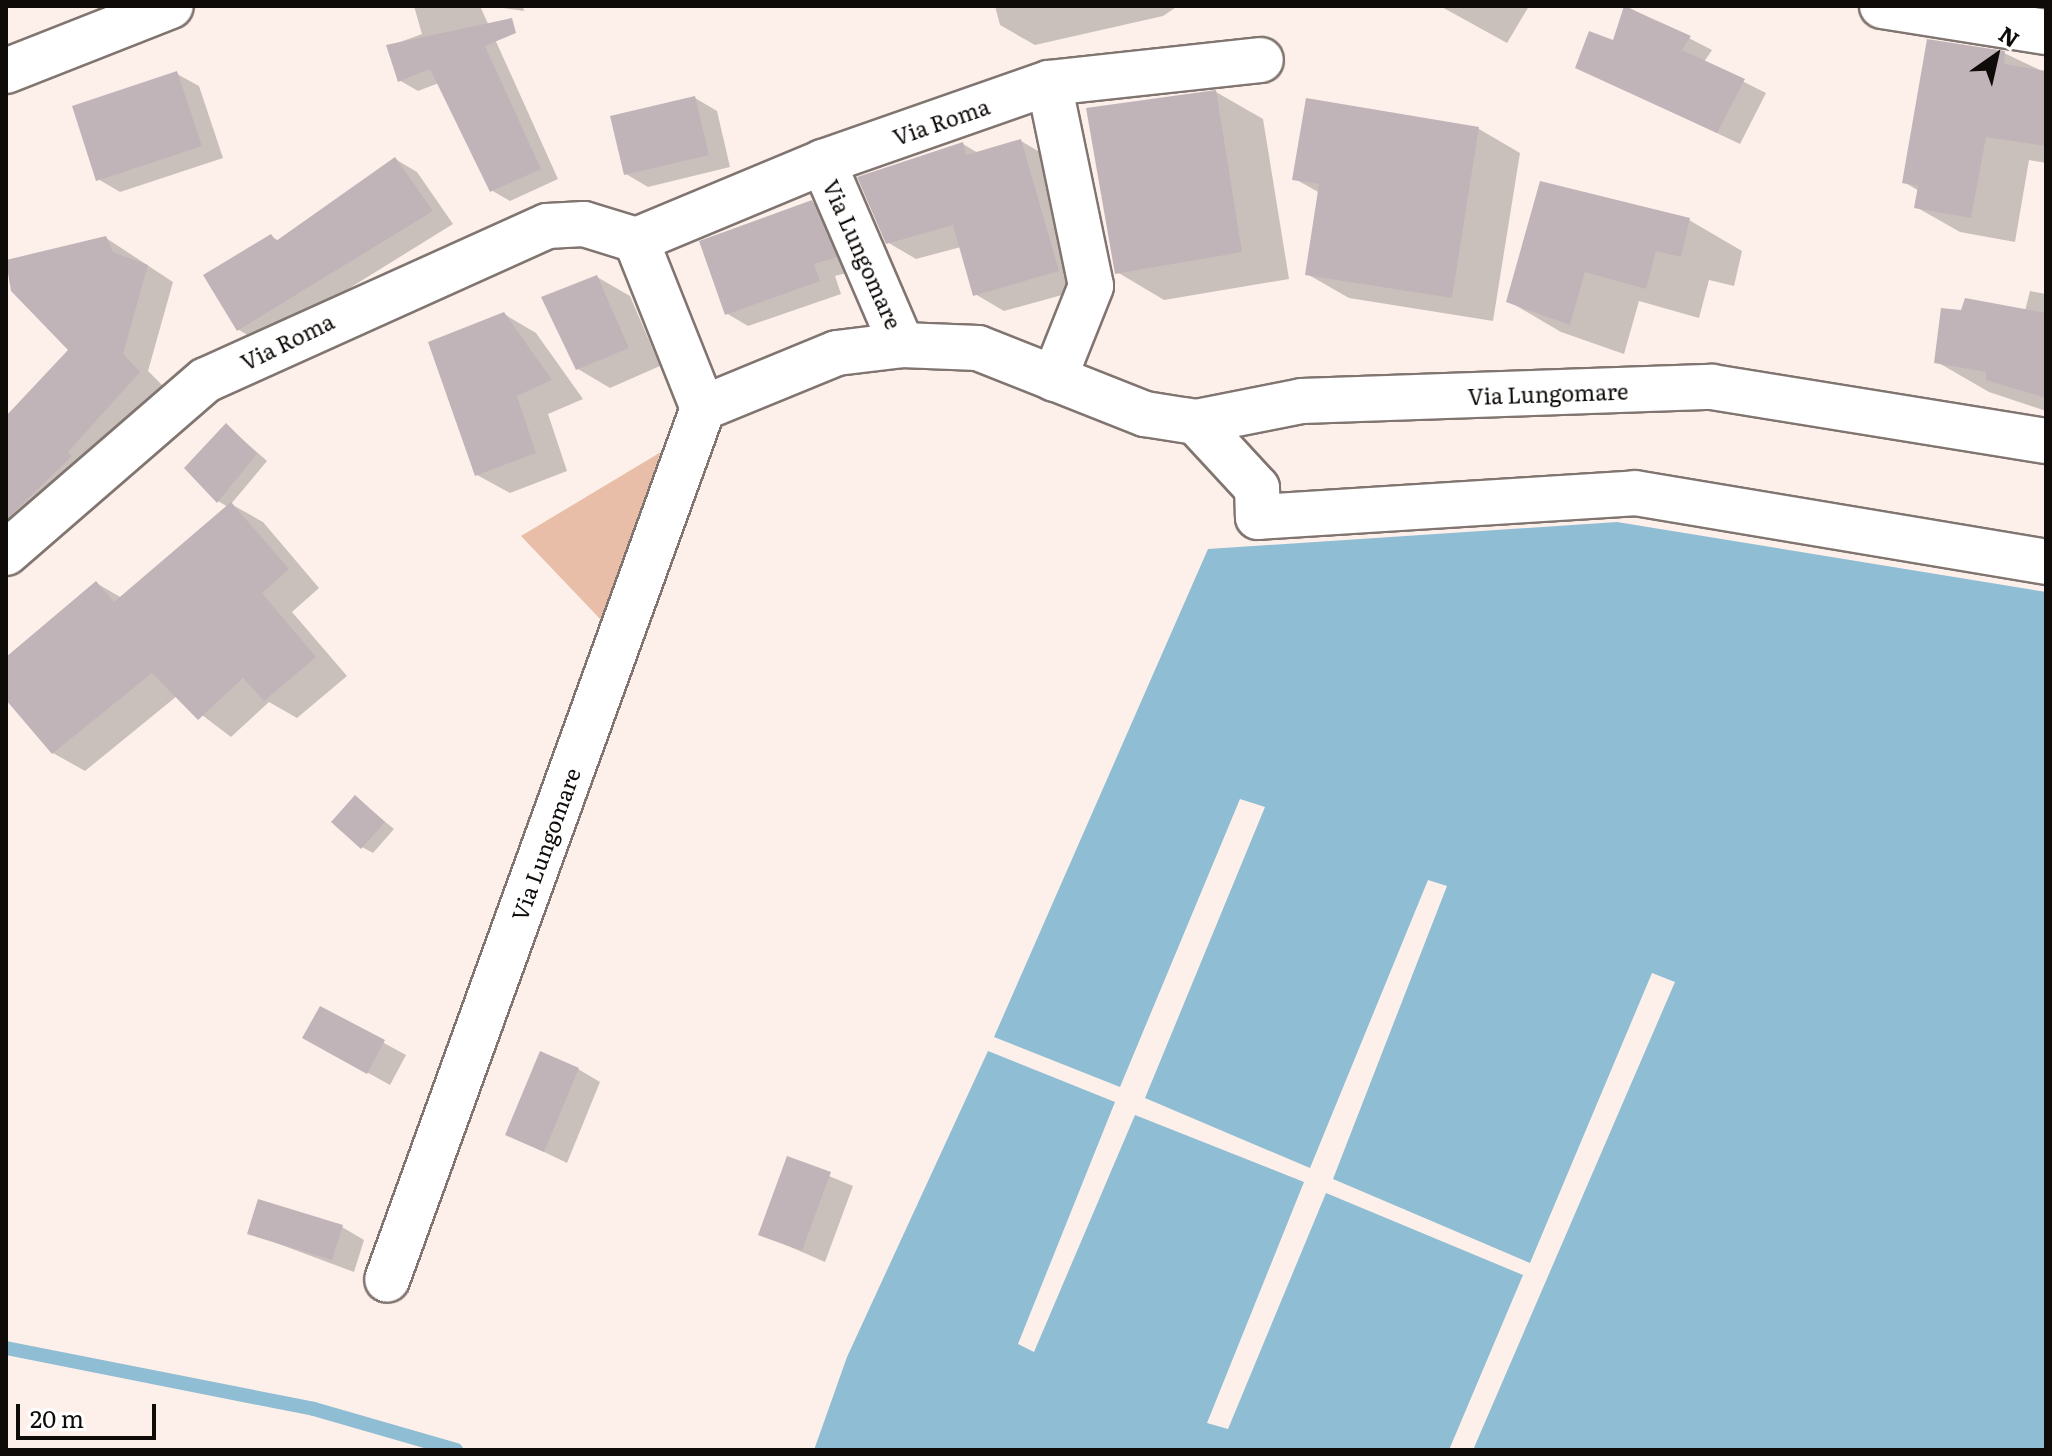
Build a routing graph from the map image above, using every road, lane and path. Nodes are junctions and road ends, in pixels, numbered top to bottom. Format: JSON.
{"nodes":[{"id":1,"x":171,"y":6,"type":"edge"},
{"id":2,"x":1882,"y":6,"type":"edge"},
{"id":3,"x":2046,"y":32,"type":"edge"},
{"id":4,"x":1261,"y":60,"type":"dead end"},
{"id":5,"x":6,"y":71,"type":"edge"},
{"id":6,"x":1049,"y":83,"type":"junction"},
{"id":7,"x":823,"y":162,"type":"junction"},
{"id":8,"x":627,"y":235,"type":"junction"},
{"id":9,"x":902,"y":345,"type":"junction"},
{"id":10,"x":1054,"y":379,"type":"junction"},
{"id":11,"x":703,"y":408,"type":"junction"},
{"id":12,"x":1196,"y":422,"type":"junction"},
{"id":13,"x":2046,"y":441,"type":"edge"},
{"id":14,"x":6,"y":553,"type":"edge"},
{"id":15,"x":2046,"y":562,"type":"edge"},
{"id":16,"x":387,"y":1280,"type":"dead end"}],
"edges":[{"from":1,"to":5,"type":"street"},
{"from":2,"to":3,"type":"street"},
{"from":4,"to":6,"type":"street","name":"Via Roma"},
{"from":6,"to":7,"type":"street","name":"Via Roma"},
{"from":6,"to":10,"type":"street"},
{"from":7,"to":8,"type":"street","name":"Via Roma"},
{"from":7,"to":9,"type":"street","name":"Via Lungomare"},
{"from":8,"to":11,"type":"street"},
{"from":8,"to":14,"type":"street","name":"Via Roma"},
{"from":9,"to":10,"type":"street","name":"Via Lungomare"},
{"from":9,"to":11,"type":"street","name":"Via Lungomare"},
{"from":10,"to":12,"type":"street","name":"Via Lungomare"},
{"from":11,"to":16,"type":"street","name":"Via Lungomare"},
{"from":12,"to":13,"type":"street","name":"Via Lungomare"},
{"from":12,"to":15,"type":"street"}]}
